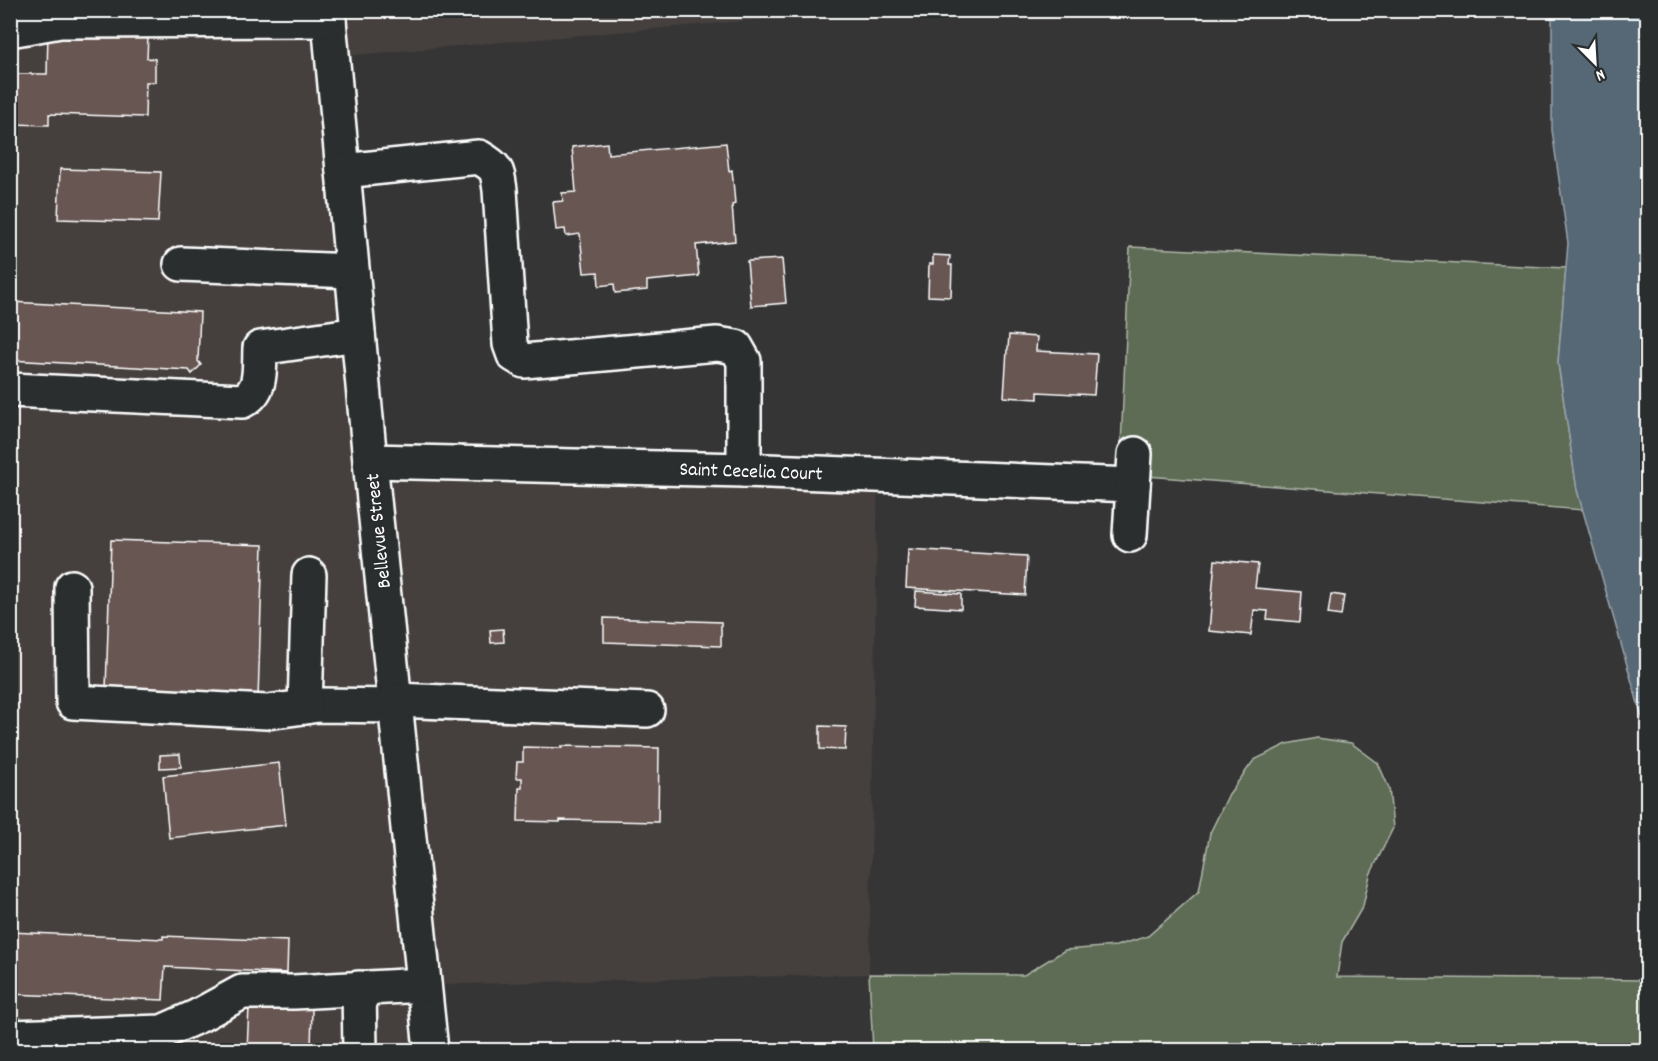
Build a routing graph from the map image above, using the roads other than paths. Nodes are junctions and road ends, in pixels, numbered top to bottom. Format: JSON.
{"nodes":[{"id":1,"x":328,"y":15,"type":"edge"},
{"id":2,"x":10,"y":30,"type":"edge"},
{"id":3,"x":343,"y":171,"type":"junction"},
{"id":4,"x":181,"y":264,"type":"dead end"},
{"id":5,"x":352,"y":271,"type":"junction"},
{"id":6,"x":358,"y":334,"type":"junction"},
{"id":7,"x":10,"y":390,"type":"edge"},
{"id":8,"x":370,"y":461,"type":"junction"},
{"id":9,"x":744,"y":470,"type":"junction"},
{"id":10,"x":1130,"y":535,"type":"dead end"},
{"id":11,"x":309,"y":575,"type":"dead end"},
{"id":12,"x":72,"y":587,"type":"dead end"},
{"id":13,"x":395,"y":703,"type":"junction"},
{"id":14,"x":305,"y":707,"type":"junction"},
{"id":15,"x":647,"y":710,"type":"dead end"},
{"id":16,"x":424,"y":986,"type":"junction"},
{"id":17,"x":359,"y":988,"type":"junction"},
{"id":18,"x":10,"y":1037,"type":"edge"},
{"id":19,"x":360,"y":1050,"type":"edge"},
{"id":20,"x":431,"y":1050,"type":"edge"}],
"edges":[{"from":1,"to":2,"type":"street"},
{"from":1,"to":3,"type":"street","name":"Bellevue Street"},
{"from":3,"to":5,"type":"street","name":"Bellevue Street"},
{"from":3,"to":9,"type":"street"},
{"from":4,"to":5,"type":"street"},
{"from":5,"to":6,"type":"street","name":"Bellevue Street"},
{"from":6,"to":7,"type":"street"},
{"from":6,"to":8,"type":"street","name":"Bellevue Street"},
{"from":8,"to":9,"type":"street","name":"Saint Cecelia Court"},
{"from":8,"to":13,"type":"street","name":"Bellevue Street"},
{"from":9,"to":10,"type":"street","name":"Saint Cecelia Court"},
{"from":11,"to":14,"type":"street"},
{"from":12,"to":14,"type":"street"},
{"from":13,"to":14,"type":"street"},
{"from":13,"to":15,"type":"street"},
{"from":13,"to":16,"type":"street","name":"Bellevue Street"},
{"from":16,"to":17,"type":"street"},
{"from":16,"to":20,"type":"street","name":"Bellevue Street"},
{"from":17,"to":18,"type":"street"},
{"from":17,"to":19,"type":"street"}]}
